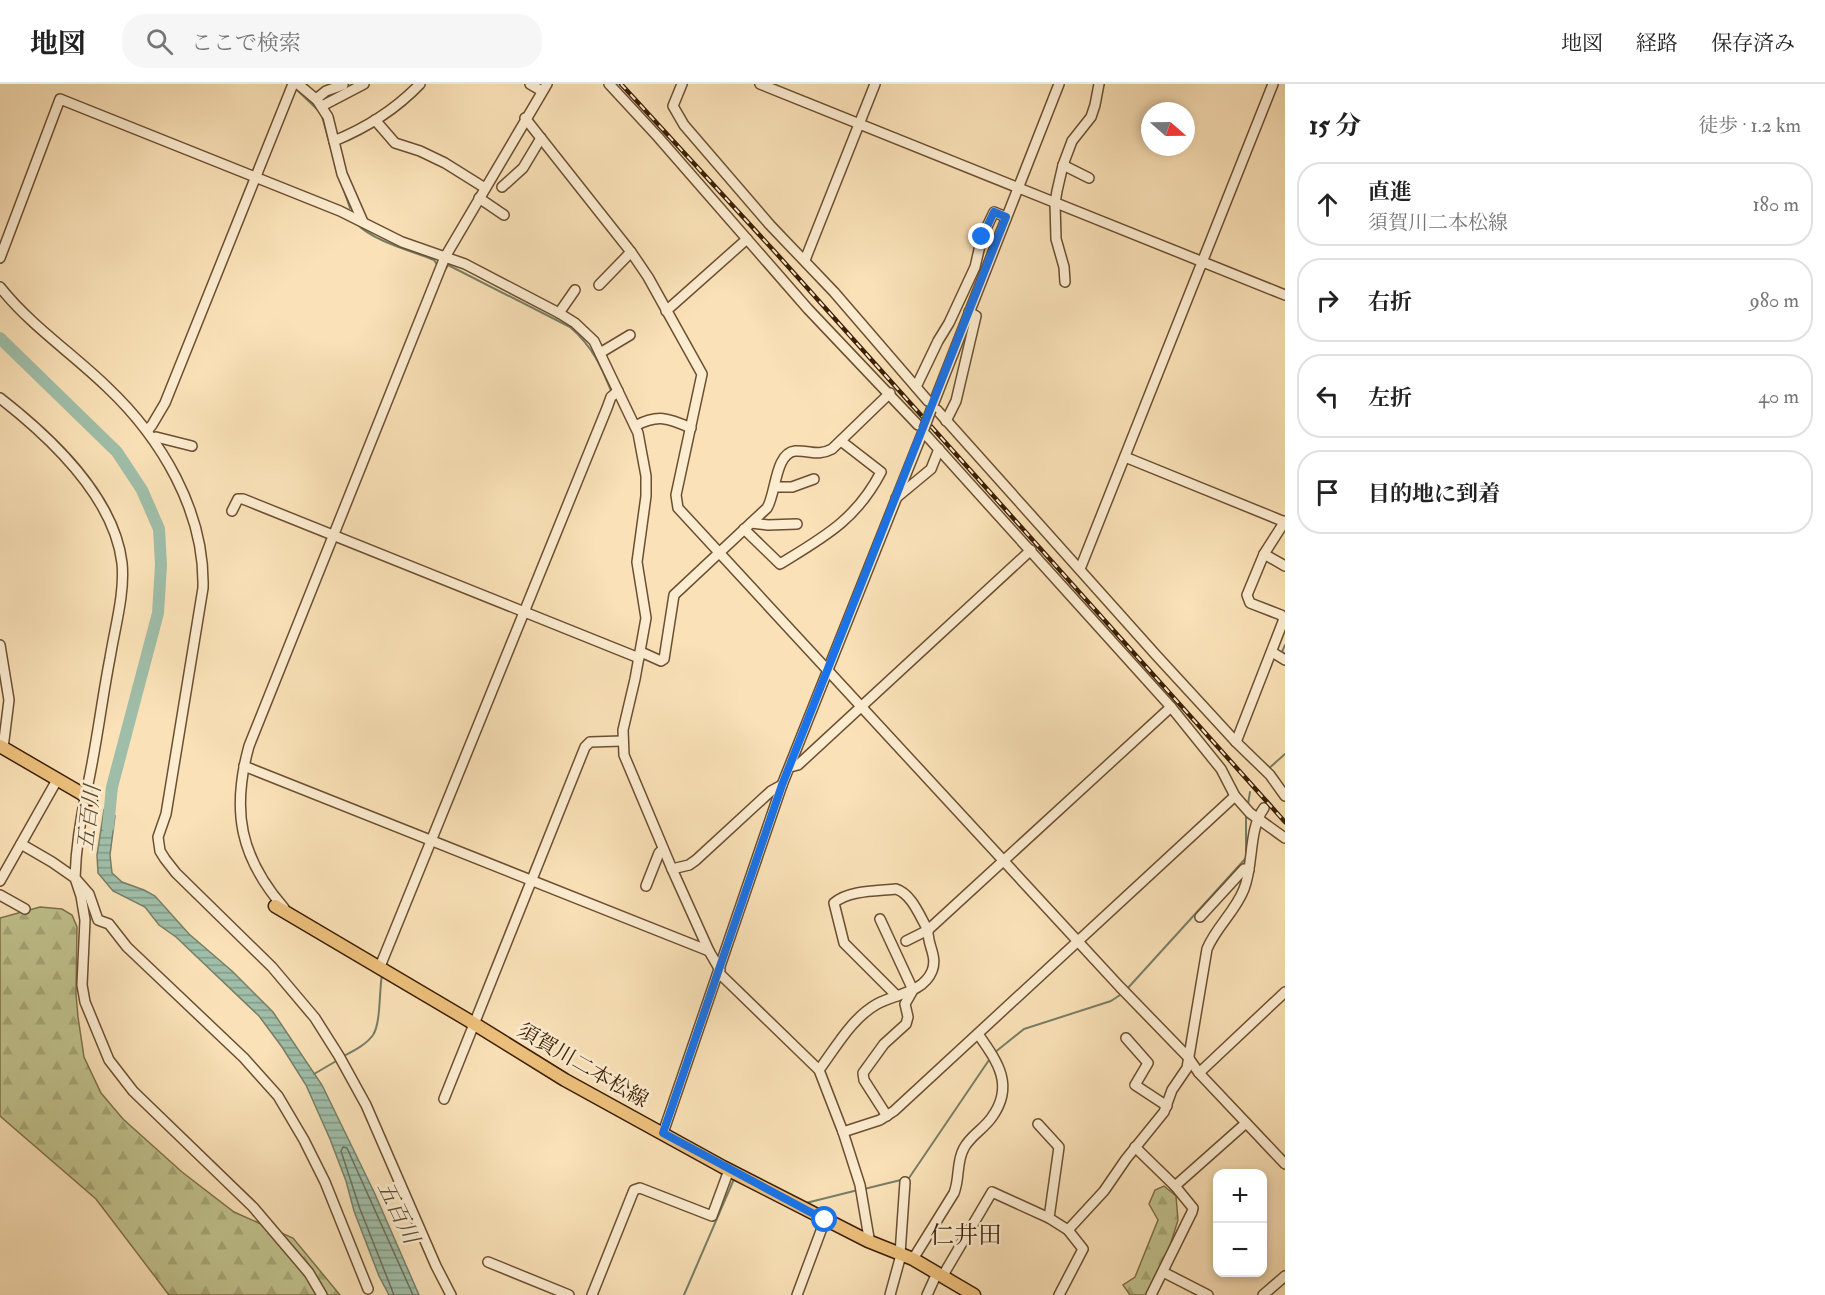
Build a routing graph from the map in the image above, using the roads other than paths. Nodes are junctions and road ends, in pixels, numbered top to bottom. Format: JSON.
{"nodes":[{"id":1,"x":293,"y":84,"type":"edge"},
{"id":2,"x":298,"y":84,"type":"edge"},
{"id":3,"x":343,"y":84,"type":"edge"},
{"id":4,"x":364,"y":84,"type":"edge"},
{"id":5,"x":420,"y":84,"type":"edge"},
{"id":6,"x":530,"y":84,"type":"edge"},
{"id":7,"x":609,"y":84,"type":"edge"},
{"id":8,"x":682,"y":84,"type":"edge"},
{"id":9,"x":760,"y":84,"type":"edge"},
{"id":10,"x":875,"y":84,"type":"edge"},
{"id":11,"x":1059,"y":84,"type":"edge"},
{"id":12,"x":1100,"y":84,"type":"edge"},
{"id":13,"x":1273,"y":84,"type":"edge"},
{"id":14,"x":544,"y":87,"type":"edge"},
{"id":15,"x":777,"y":88,"type":"edge"},
{"id":16,"x":319,"y":103,"type":"junction"},
{"id":17,"x":525,"y":118,"type":"junction"},
{"id":18,"x":375,"y":120,"type":"junction"},
{"id":19,"x":859,"y":125,"type":"junction"},
{"id":20,"x":541,"y":138,"type":"junction"},
{"id":21,"x":334,"y":141,"type":"junction"},
{"id":22,"x":1063,"y":165,"type":"junction"},
{"id":23,"x":256,"y":177,"type":"junction"},
{"id":24,"x":1089,"y":178,"type":"dead end"},
{"id":25,"x":502,"y":187,"type":"dead end"},
{"id":26,"x":485,"y":188,"type":"junction"},
{"id":27,"x":1017,"y":189,"type":"junction"},
{"id":28,"x":479,"y":198,"type":"junction"},
{"id":29,"x":1055,"y":203,"type":"junction"},
{"id":30,"x":504,"y":215,"type":"dead end"},
{"id":31,"x":1006,"y":217,"type":"junction"},
{"id":32,"x":363,"y":222,"type":"junction"},
{"id":33,"x":747,"y":239,"type":"junction"},
{"id":34,"x":631,"y":252,"type":"junction"},
{"id":35,"x":445,"y":257,"type":"junction"},
{"id":36,"x":0,"y":258,"type":"edge"},
{"id":37,"x":805,"y":260,"type":"junction"},
{"id":38,"x":1202,"y":262,"type":"junction"},
{"id":39,"x":1065,"y":282,"type":"dead end"},
{"id":40,"x":599,"y":285,"type":"dead end"},
{"id":41,"x":0,"y":287,"type":"edge"},
{"id":42,"x":575,"y":290,"type":"dead end"},
{"id":43,"x":1285,"y":295,"type":"edge"},
{"id":44,"x":666,"y":311,"type":"junction"},
{"id":45,"x":969,"y":312,"type":"junction"},
{"id":46,"x":559,"y":313,"type":"junction"},
{"id":47,"x":630,"y":335,"type":"dead end"},
{"id":48,"x":600,"y":353,"type":"junction"},
{"id":49,"x":916,"y":387,"type":"junction"},
{"id":50,"x":618,"y":391,"type":"junction"},
{"id":51,"x":890,"y":393,"type":"junction"},
{"id":52,"x":0,"y":398,"type":"edge"},
{"id":53,"x":932,"y":407,"type":"junction"},
{"id":54,"x":946,"y":421,"type":"junction"},
{"id":55,"x":635,"y":426,"type":"junction"},
{"id":56,"x":691,"y":428,"type":"junction"},
{"id":57,"x":923,"y":430,"type":"junction"},
{"id":58,"x":149,"y":435,"type":"junction"},
{"id":59,"x":841,"y":441,"type":"junction"},
{"id":60,"x":192,"y":446,"type":"dead end"},
{"id":61,"x":939,"y":449,"type":"junction"},
{"id":62,"x":1125,"y":457,"type":"junction"},
{"id":63,"x":814,"y":479,"type":"dead end"},
{"id":64,"x":775,"y":487,"type":"junction"},
{"id":65,"x":896,"y":499,"type":"junction"},
{"id":66,"x":232,"y":511,"type":"dead end"},
{"id":67,"x":1285,"y":522,"type":"edge"},
{"id":68,"x":797,"y":524,"type":"dead end"},
{"id":69,"x":748,"y":526,"type":"junction"},
{"id":70,"x":333,"y":536,"type":"junction"},
{"id":71,"x":1031,"y":550,"type":"junction"},
{"id":72,"x":718,"y":553,"type":"junction"},
{"id":73,"x":1264,"y":554,"type":"junction"},
{"id":74,"x":1285,"y":567,"type":"edge"},
{"id":75,"x":1080,"y":569,"type":"junction"},
{"id":76,"x":525,"y":612,"type":"junction"},
{"id":77,"x":0,"y":645,"type":"edge"},
{"id":78,"x":1272,"y":652,"type":"junction"},
{"id":79,"x":640,"y":655,"type":"junction"},
{"id":80,"x":1285,"y":660,"type":"edge"},
{"id":81,"x":827,"y":670,"type":"junction"},
{"id":82,"x":862,"y":707,"type":"junction"},
{"id":83,"x":1171,"y":707,"type":"junction"},
{"id":84,"x":622,"y":741,"type":"junction"},
{"id":85,"x":1236,"y":742,"type":"junction"},
{"id":86,"x":1,"y":747,"type":"edge"},
{"id":87,"x":244,"y":766,"type":"junction"},
{"id":88,"x":790,"y":766,"type":"junction"},
{"id":89,"x":57,"y":780,"type":"junction"},
{"id":90,"x":782,"y":785,"type":"junction"},
{"id":91,"x":1282,"y":794,"type":"edge"},
{"id":92,"x":1235,"y":796,"type":"junction"},
{"id":93,"x":88,"y":797,"type":"junction"},
{"id":94,"x":1264,"y":808,"type":"tunnel mouth"},
{"id":95,"x":1250,"y":812,"type":"junction"},
{"id":96,"x":1285,"y":838,"type":"edge"},
{"id":97,"x":432,"y":840,"type":"junction"},
{"id":98,"x":21,"y":844,"type":"junction"},
{"id":99,"x":663,"y":849,"type":"junction"},
{"id":100,"x":1004,"y":862,"type":"junction"},
{"id":101,"x":672,"y":869,"type":"junction"},
{"id":102,"x":1249,"y":870,"type":"junction"},
{"id":103,"x":75,"y":878,"type":"junction"},
{"id":104,"x":531,"y":879,"type":"junction"},
{"id":105,"x":0,"y":881,"type":"edge"},
{"id":106,"x":646,"y":886,"type":"dead end"},
{"id":107,"x":0,"y":895,"type":"edge"},
{"id":108,"x":274,"y":906,"type":"dead end"},
{"id":109,"x":25,"y":909,"type":"dead end"},
{"id":110,"x":288,"y":913,"type":"junction"},
{"id":111,"x":1200,"y":917,"type":"dead end"},
{"id":112,"x":880,"y":920,"type":"dead end"},
{"id":113,"x":928,"y":930,"type":"junction"},
{"id":114,"x":906,"y":941,"type":"dead end"},
{"id":115,"x":1078,"y":941,"type":"junction"},
{"id":116,"x":709,"y":951,"type":"junction"},
{"id":117,"x":379,"y":969,"type":"junction"},
{"id":118,"x":719,"y":972,"type":"junction"},
{"id":119,"x":913,"y":990,"type":"junction"},
{"id":120,"x":1285,"y":992,"type":"edge"},
{"id":121,"x":897,"y":996,"type":"junction"},
{"id":122,"x":473,"y":1023,"type":"junction"},
{"id":123,"x":978,"y":1034,"type":"junction"},
{"id":124,"x":1126,"y":1038,"type":"dead end"},
{"id":125,"x":1188,"y":1057,"type":"junction"},
{"id":126,"x":819,"y":1070,"type":"junction"},
{"id":127,"x":1199,"y":1073,"type":"junction"},
{"id":128,"x":444,"y":1099,"type":"dead end"},
{"id":129,"x":1167,"y":1106,"type":"junction"},
{"id":130,"x":887,"y":1116,"type":"junction"},
{"id":131,"x":1246,"y":1123,"type":"junction"},
{"id":132,"x":1038,"y":1124,"type":"dead end"},
{"id":133,"x":843,"y":1132,"type":"junction"},
{"id":134,"x":663,"y":1133,"type":"junction"},
{"id":135,"x":1135,"y":1147,"type":"junction"},
{"id":136,"x":1285,"y":1164,"type":"edge"},
{"id":137,"x":729,"y":1170,"type":"junction"},
{"id":138,"x":905,"y":1182,"type":"dead end"},
{"id":139,"x":1175,"y":1186,"type":"junction"},
{"id":140,"x":1049,"y":1218,"type":"junction"},
{"id":141,"x":825,"y":1220,"type":"junction"},
{"id":142,"x":1068,"y":1230,"type":"junction"},
{"id":143,"x":868,"y":1241,"type":"junction"},
{"id":144,"x":905,"y":1256,"type":"junction"},
{"id":145,"x":488,"y":1262,"type":"dead end"},
{"id":146,"x":1163,"y":1272,"type":"junction"},
{"id":147,"x":940,"y":1275,"type":"junction"},
{"id":148,"x":1285,"y":1276,"type":"edge"},
{"id":149,"x":368,"y":1289,"type":"dead end"},
{"id":150,"x":1193,"y":1291,"type":"edge"},
{"id":151,"x":1205,"y":1294,"type":"edge"},
{"id":152,"x":322,"y":1295,"type":"edge"},
{"id":153,"x":451,"y":1295,"type":"edge"},
{"id":154,"x":569,"y":1295,"type":"edge"},
{"id":155,"x":592,"y":1295,"type":"edge"},
{"id":156,"x":797,"y":1295,"type":"edge"},
{"id":157,"x":890,"y":1295,"type":"edge"},
{"id":158,"x":927,"y":1295,"type":"edge"},
{"id":159,"x":974,"y":1295,"type":"edge"},
{"id":160,"x":1059,"y":1295,"type":"edge"},
{"id":161,"x":1151,"y":1295,"type":"edge"},
{"id":162,"x":1263,"y":1295,"type":"edge"}],
"edges":[{"from":1,"to":23,"type":"street"},
{"from":2,"to":16,"type":"street"},
{"from":3,"to":16,"type":"street"},
{"from":4,"to":16,"type":"street"},
{"from":5,"to":18,"type":"street"},
{"from":6,"to":14,"type":"street"},
{"from":7,"to":33,"type":"street"},
{"from":8,"to":37,"type":"street"},
{"from":9,"to":15,"type":"street"},
{"from":10,"to":19,"type":"street"},
{"from":11,"to":27,"type":"street"},
{"from":12,"to":22,"type":"street"},
{"from":13,"to":38,"type":"street"},
{"from":14,"to":17,"type":"street"},
{"from":15,"to":19,"type":"street"},
{"from":16,"to":21,"type":"street"},
{"from":17,"to":20,"type":"street"},
{"from":17,"to":26,"type":"street"},
{"from":18,"to":21,"type":"street"},
{"from":18,"to":26,"type":"street"},
{"from":19,"to":27,"type":"street"},
{"from":19,"to":37,"type":"street"},
{"from":20,"to":25,"type":"street"},
{"from":20,"to":34,"type":"street"},
{"from":21,"to":32,"type":"street"},
{"from":22,"to":24,"type":"street"},
{"from":22,"to":29,"type":"street"},
{"from":23,"to":32,"type":"street"},
{"from":23,"to":36,"type":"street"},
{"from":23,"to":58,"type":"street"},
{"from":26,"to":28,"type":"street"},
{"from":27,"to":29,"type":"street"},
{"from":27,"to":31,"type":"street"},
{"from":28,"to":30,"type":"street"},
{"from":28,"to":35,"type":"street"},
{"from":29,"to":38,"type":"street"},
{"from":29,"to":39,"type":"street"},
{"from":31,"to":45,"type":"street"},
{"from":31,"to":49,"type":"street"},
{"from":32,"to":35,"type":"street"},
{"from":33,"to":44,"type":"street"},
{"from":33,"to":51,"type":"street"},
{"from":34,"to":40,"type":"street"},
{"from":34,"to":44,"type":"street"},
{"from":35,"to":46,"type":"street"},
{"from":35,"to":70,"type":"street"},
{"from":37,"to":49,"type":"street"},
{"from":38,"to":43,"type":"street"},
{"from":38,"to":62,"type":"street"},
{"from":41,"to":58,"type":"street"},
{"from":42,"to":46,"type":"street"},
{"from":44,"to":56,"type":"street"},
{"from":45,"to":53,"type":"street"},
{"from":45,"to":54,"type":"street"},
{"from":46,"to":48,"type":"street"},
{"from":47,"to":48,"type":"street"},
{"from":48,"to":50,"type":"street"},
{"from":49,"to":53,"type":"street"},
{"from":50,"to":55,"type":"street"},
{"from":50,"to":76,"type":"street"},
{"from":51,"to":57,"type":"street"},
{"from":51,"to":59,"type":"street"},
{"from":52,"to":93,"type":"street"},
{"from":53,"to":54,"type":"street"},
{"from":53,"to":57,"type":"street","bridge":true},
{"from":54,"to":75,"type":"street"},
{"from":55,"to":56,"type":"street"},
{"from":55,"to":79,"type":"street"},
{"from":56,"to":72,"type":"street"},
{"from":57,"to":61,"type":"street"},
{"from":57,"to":65,"type":"street"},
{"from":58,"to":60,"type":"street"},
{"from":58,"to":153,"type":"street"},
{"from":59,"to":64,"type":"street"},
{"from":59,"to":69,"type":"street"},
{"from":61,"to":65,"type":"street"},
{"from":61,"to":71,"type":"street"},
{"from":62,"to":67,"type":"street"},
{"from":62,"to":75,"type":"street"},
{"from":63,"to":64,"type":"street"},
{"from":64,"to":69,"type":"street"},
{"from":65,"to":81,"type":"street"},
{"from":66,"to":70,"type":"street"},
{"from":67,"to":73,"type":"street"},
{"from":68,"to":69,"type":"street"},
{"from":69,"to":72,"type":"street"},
{"from":70,"to":76,"type":"street"},
{"from":70,"to":87,"type":"street"},
{"from":71,"to":82,"type":"street"},
{"from":71,"to":83,"type":"street"},
{"from":72,"to":79,"type":"street"},
{"from":72,"to":81,"type":"street"},
{"from":73,"to":74,"type":"street"},
{"from":73,"to":78,"type":"street"},
{"from":75,"to":85,"type":"street"},
{"from":76,"to":79,"type":"street"},
{"from":76,"to":97,"type":"street"},
{"from":77,"to":86,"type":"street"},
{"from":78,"to":80,"type":"street"},
{"from":78,"to":85,"type":"street"},
{"from":79,"to":84,"type":"street"},
{"from":81,"to":82,"type":"street"},
{"from":81,"to":88,"type":"street"},
{"from":82,"to":88,"type":"street"},
{"from":82,"to":100,"type":"street"},
{"from":83,"to":92,"type":"street"},
{"from":83,"to":100,"type":"street"},
{"from":84,"to":99,"type":"street"},
{"from":84,"to":104,"type":"street"},
{"from":85,"to":91,"type":"street"},
{"from":86,"to":89,"type":"main road"},
{"from":87,"to":97,"type":"street"},
{"from":87,"to":110,"type":"street"},
{"from":88,"to":90,"type":"street"},
{"from":89,"to":93,"type":"main road"},
{"from":89,"to":98,"type":"street"},
{"from":90,"to":101,"type":"street"},
{"from":90,"to":118,"type":"street"},
{"from":92,"to":95,"type":"street"},
{"from":92,"to":115,"type":"street"},
{"from":93,"to":103,"type":"street"},
{"from":94,"to":95,"type":"street"},
{"from":95,"to":96,"type":"street"},
{"from":95,"to":102,"type":"street"},
{"from":97,"to":104,"type":"street"},
{"from":97,"to":117,"type":"street"},
{"from":98,"to":103,"type":"street"},
{"from":98,"to":105,"type":"street"},
{"from":99,"to":101,"type":"street"},
{"from":99,"to":106,"type":"street"},
{"from":100,"to":113,"type":"street"},
{"from":100,"to":115,"type":"street"},
{"from":101,"to":116,"type":"street"},
{"from":102,"to":111,"type":"street"},
{"from":102,"to":125,"type":"street"},
{"from":103,"to":149,"type":"street"},
{"from":103,"to":152,"type":"street"},
{"from":104,"to":116,"type":"street"},
{"from":104,"to":122,"type":"street"},
{"from":107,"to":109,"type":"street"},
{"from":108,"to":110,"type":"main road","name":"須賀川二本松線"},
{"from":110,"to":117,"type":"main road","name":"須賀川二本松線"},
{"from":112,"to":119,"type":"street"},
{"from":113,"to":114,"type":"street"},
{"from":113,"to":119,"type":"street"},
{"from":113,"to":121,"type":"street"},
{"from":115,"to":123,"type":"street"},
{"from":115,"to":125,"type":"street"},
{"from":116,"to":118,"type":"street"},
{"from":117,"to":122,"type":"main road","name":"須賀川二本松線"},
{"from":118,"to":126,"type":"street"},
{"from":118,"to":134,"type":"street"},
{"from":119,"to":121,"type":"street"},
{"from":119,"to":130,"type":"street"},
{"from":120,"to":127,"type":"street"},
{"from":121,"to":126,"type":"street"},
{"from":122,"to":128,"type":"street"},
{"from":122,"to":134,"type":"main road","name":"須賀川二本松線"},
{"from":123,"to":130,"type":"street"},
{"from":123,"to":144,"type":"street"},
{"from":124,"to":129,"type":"street"},
{"from":125,"to":127,"type":"street"},
{"from":125,"to":129,"type":"street"},
{"from":126,"to":133,"type":"street"},
{"from":127,"to":131,"type":"street"},
{"from":129,"to":135,"type":"street"},
{"from":130,"to":133,"type":"street"},
{"from":131,"to":136,"type":"street"},
{"from":131,"to":139,"type":"street"},
{"from":132,"to":140,"type":"street"},
{"from":133,"to":143,"type":"street"},
{"from":134,"to":137,"type":"main road","name":"須賀川二本松線"},
{"from":135,"to":139,"type":"street"},
{"from":135,"to":142,"type":"street"},
{"from":137,"to":141,"type":"main road","name":"須賀川二本松線"},
{"from":137,"to":155,"type":"street"},
{"from":138,"to":144,"type":"street"},
{"from":139,"to":146,"type":"street"},
{"from":140,"to":142,"type":"street"},
{"from":140,"to":147,"type":"street"},
{"from":141,"to":143,"type":"main road","name":"須賀川二本松線"},
{"from":141,"to":156,"type":"street"},
{"from":142,"to":160,"type":"street"},
{"from":143,"to":144,"type":"main road","name":"須賀川二本松線"},
{"from":144,"to":147,"type":"main road","name":"須賀川二本松線"},
{"from":144,"to":157,"type":"street"},
{"from":145,"to":154,"type":"street"},
{"from":146,"to":150,"type":"street"},
{"from":146,"to":161,"type":"street"},
{"from":147,"to":158,"type":"street"},
{"from":147,"to":159,"type":"main road","name":"須賀川二本松線"},
{"from":148,"to":162,"type":"street"},
{"from":150,"to":151,"type":"street"}]}
